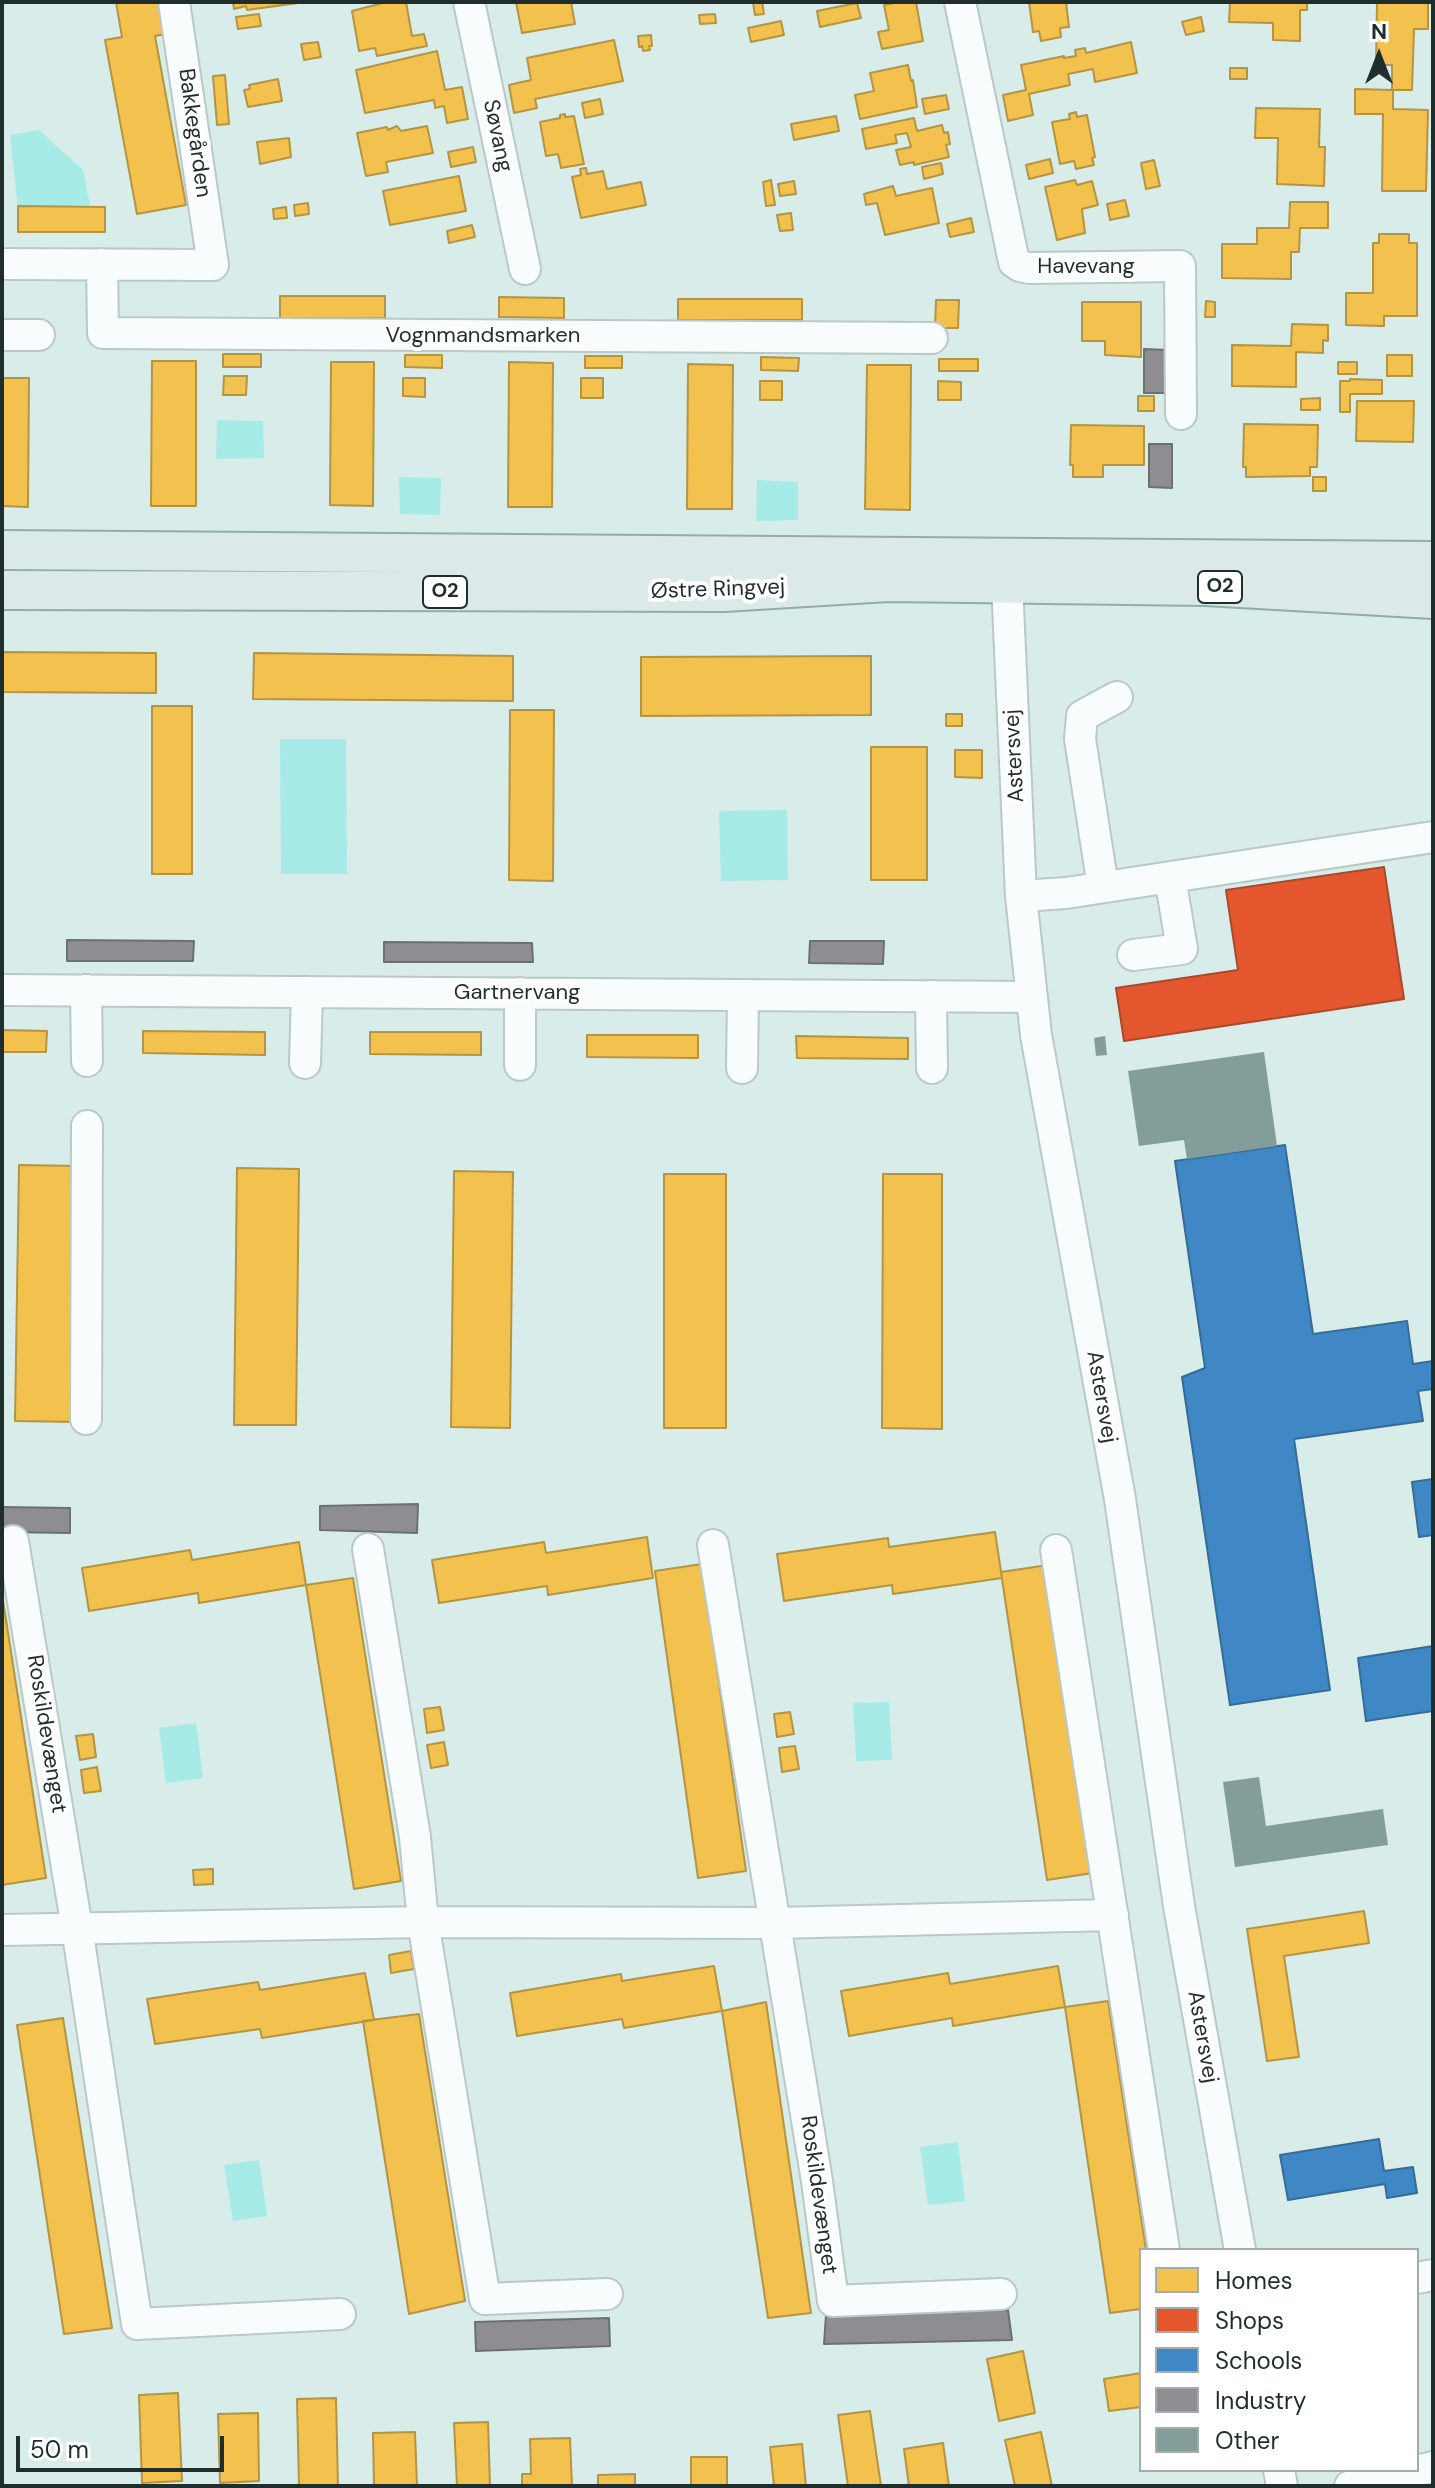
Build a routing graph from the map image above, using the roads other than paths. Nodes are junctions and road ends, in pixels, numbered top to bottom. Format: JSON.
{"nodes":[{"id":1,"x":174,"y":2,"type":"edge"},
{"id":2,"x":469,"y":2,"type":"edge"},
{"id":3,"x":960,"y":2,"type":"edge"},
{"id":4,"x":2,"y":264,"type":"edge"},
{"id":5,"x":102,"y":264,"type":"junction"},
{"id":6,"x":525,"y":269,"type":"dead end"},
{"id":7,"x":2,"y":335,"type":"edge"},
{"id":8,"x":39,"y":335,"type":"dead end"},
{"id":9,"x":932,"y":338,"type":"dead end"},
{"id":10,"x":1181,"y":414,"type":"dead end"},
{"id":11,"x":2,"y":550,"type":"edge"},
{"id":12,"x":1037,"y":556,"type":"junction"},
{"id":13,"x":1433,"y":561,"type":"edge"},
{"id":14,"x":1007,"y":583,"type":"junction"},
{"id":15,"x":2,"y":590,"type":"edge"},
{"id":16,"x":1433,"y":599,"type":"edge"},
{"id":17,"x":1117,"y":697,"type":"dead end"},
{"id":18,"x":1433,"y":837,"type":"edge"},
{"id":19,"x":1170,"y":877,"type":"junction"},
{"id":20,"x":1103,"y":887,"type":"junction"},
{"id":21,"x":1021,"y":896,"type":"junction"},
{"id":22,"x":1133,"y":955,"type":"dead end"},
{"id":23,"x":2,"y":990,"type":"edge"},
{"id":24,"x":86,"y":990,"type":"junction"},
{"id":25,"x":307,"y":992,"type":"junction"},
{"id":26,"x":520,"y":993,"type":"junction"},
{"id":27,"x":743,"y":995,"type":"junction"},
{"id":28,"x":931,"y":996,"type":"junction"},
{"id":29,"x":1031,"y":997,"type":"junction"},
{"id":30,"x":87,"y":1061,"type":"dead end"},
{"id":31,"x":305,"y":1063,"type":"dead end"},
{"id":32,"x":520,"y":1065,"type":"dead end"},
{"id":33,"x":742,"y":1068,"type":"dead end"},
{"id":34,"x":932,"y":1068,"type":"dead end"},
{"id":35,"x":87,"y":1126,"type":"dead end"},
{"id":36,"x":86,"y":1419,"type":"dead end"},
{"id":37,"x":13,"y":1541,"type":"dead end"},
{"id":38,"x":713,"y":1545,"type":"dead end"},
{"id":39,"x":368,"y":1549,"type":"dead end"},
{"id":40,"x":1056,"y":1550,"type":"dead end"},
{"id":41,"x":1113,"y":1915,"type":"junction"},
{"id":42,"x":423,"y":1922,"type":"junction"},
{"id":43,"x":774,"y":1923,"type":"junction"},
{"id":44,"x":77,"y":1928,"type":"junction"},
{"id":45,"x":2,"y":1930,"type":"edge"},
{"id":46,"x":1164,"y":2248,"type":"edge"},
{"id":47,"x":1240,"y":2248,"type":"edge"},
{"id":48,"x":607,"y":2294,"type":"dead end"},
{"id":49,"x":1001,"y":2294,"type":"dead end"},
{"id":50,"x":340,"y":2314,"type":"dead end"},
{"id":51,"x":1413,"y":2472,"type":"edge"},
{"id":52,"x":1362,"y":2485,"type":"edge"}],
"edges":[{"from":1,"to":5,"type":"street","name":"Bakkegården"},
{"from":2,"to":6,"type":"street","name":"Søvang"},
{"from":3,"to":10,"type":"street","name":"Havevang"},
{"from":4,"to":5,"type":"street"},
{"from":5,"to":9,"type":"street","name":"Vognmandsmarken"},
{"from":7,"to":8,"type":"street"},
{"from":11,"to":12,"type":"main road","name":"Østre Ringvej","number":"O2"},
{"from":12,"to":13,"type":"main road","name":"Østre Ringvej","number":"O2"},
{"from":12,"to":14,"type":"street"},
{"from":14,"to":15,"type":"main road","name":"Østre Ringvej","number":"O2"},
{"from":14,"to":16,"type":"main road","name":"Østre Ringvej","number":"O2"},
{"from":14,"to":21,"type":"street","name":"Astersvej"},
{"from":17,"to":20,"type":"street"},
{"from":18,"to":19,"type":"street"},
{"from":19,"to":20,"type":"street"},
{"from":19,"to":22,"type":"street"},
{"from":20,"to":21,"type":"street"},
{"from":21,"to":29,"type":"street","name":"Astersvej"},
{"from":23,"to":24,"type":"street","name":"Gartnervang"},
{"from":24,"to":25,"type":"street","name":"Gartnervang"},
{"from":24,"to":30,"type":"street"},
{"from":25,"to":26,"type":"street","name":"Gartnervang"},
{"from":25,"to":31,"type":"street"},
{"from":26,"to":27,"type":"street","name":"Gartnervang"},
{"from":26,"to":32,"type":"street"},
{"from":27,"to":28,"type":"street","name":"Gartnervang"},
{"from":27,"to":33,"type":"street"},
{"from":28,"to":29,"type":"street","name":"Gartnervang"},
{"from":28,"to":34,"type":"street"},
{"from":29,"to":47,"type":"street","name":"Astersvej"},
{"from":35,"to":36,"type":"street"},
{"from":37,"to":44,"type":"street","name":"Roskildevænget"},
{"from":38,"to":43,"type":"street","name":"Roskildevænget"},
{"from":39,"to":42,"type":"street"},
{"from":40,"to":41,"type":"street"},
{"from":41,"to":43,"type":"street"},
{"from":41,"to":46,"type":"street"},
{"from":42,"to":43,"type":"street"},
{"from":42,"to":44,"type":"street"},
{"from":42,"to":48,"type":"street"},
{"from":43,"to":49,"type":"street","name":"Roskildevænget"},
{"from":44,"to":45,"type":"street"},
{"from":44,"to":50,"type":"street","name":"Roskildevænget"},
{"from":51,"to":52,"type":"street"}]}
